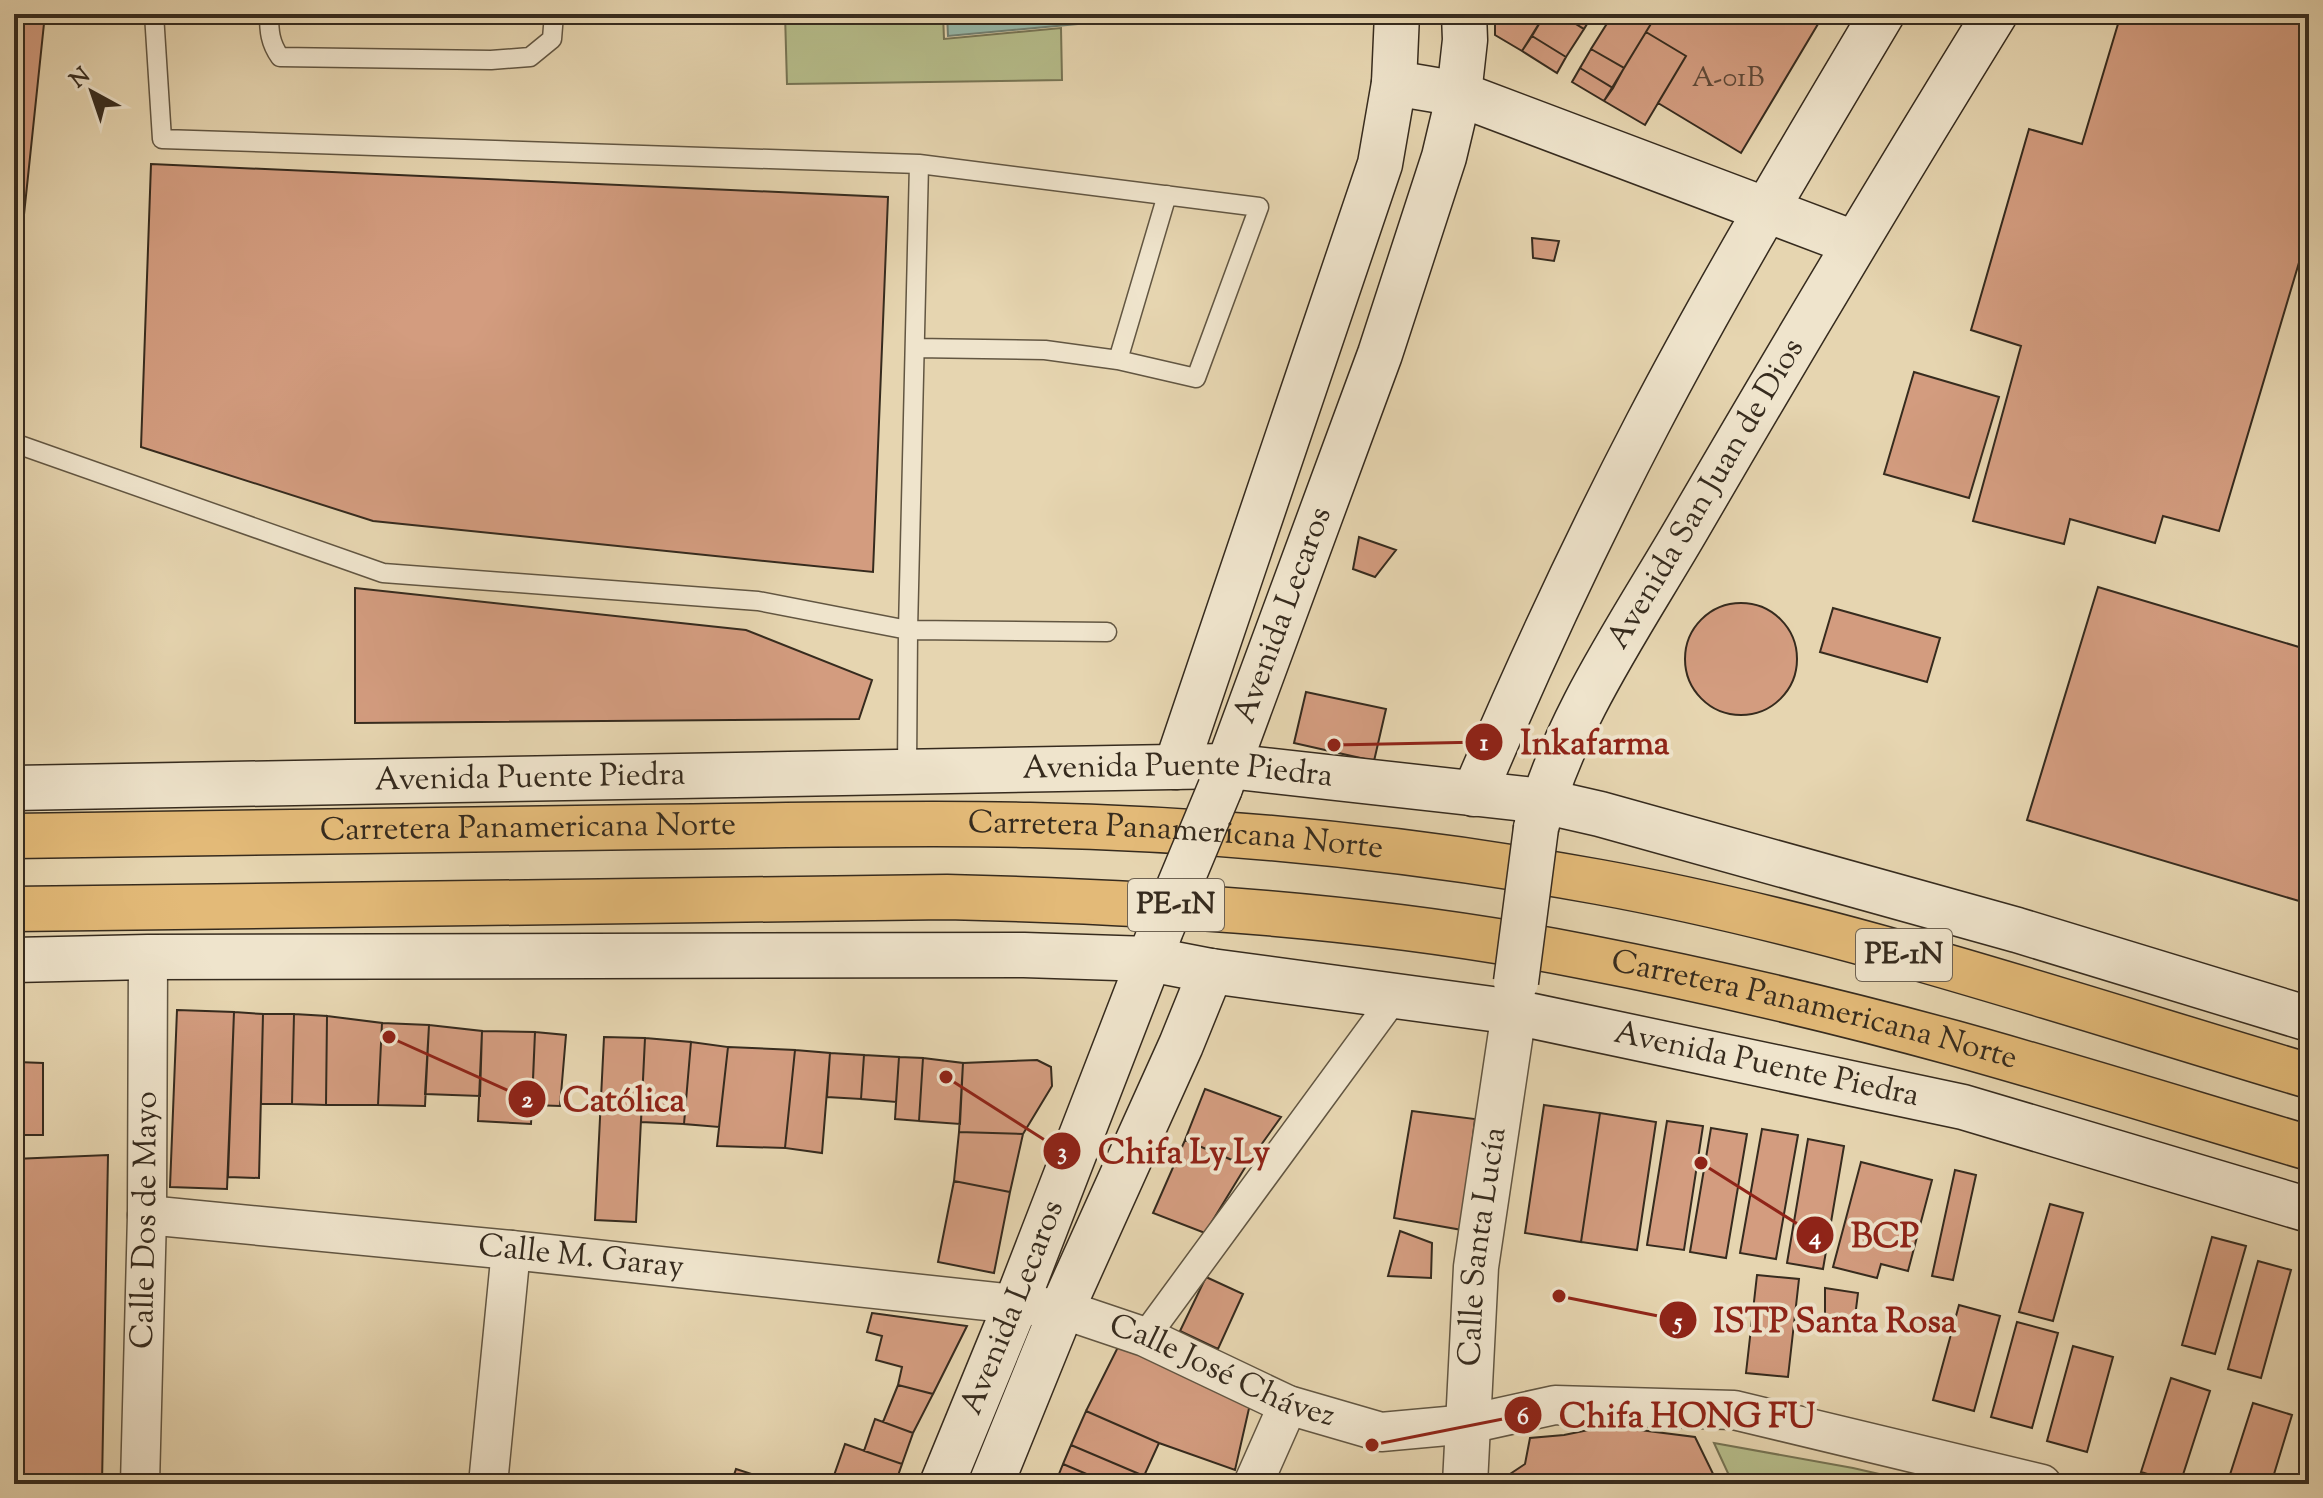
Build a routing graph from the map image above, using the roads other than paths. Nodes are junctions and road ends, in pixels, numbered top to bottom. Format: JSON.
{"nodes":[{"id":1,"x":154,"y":14,"type":"edge"},
{"id":2,"x":269,"y":14,"type":"edge"},
{"id":3,"x":554,"y":14,"type":"edge"},
{"id":4,"x":1397,"y":14,"type":"edge"},
{"id":5,"x":1464,"y":14,"type":"edge"},
{"id":6,"x":1882,"y":14,"type":"edge"},
{"id":7,"x":1995,"y":14,"type":"edge"},
{"id":8,"x":1394,"y":83,"type":"junction"},
{"id":9,"x":1459,"y":94,"type":"junction"},
{"id":10,"x":919,"y":164,"type":"junction"},
{"id":11,"x":1167,"y":195,"type":"junction"},
{"id":12,"x":1767,"y":208,"type":"junction"},
{"id":13,"x":1854,"y":243,"type":"junction"},
{"id":14,"x":915,"y":348,"type":"junction"},
{"id":15,"x":1118,"y":360,"type":"junction"},
{"id":16,"x":14,"y":443,"type":"edge"},
{"id":17,"x":908,"y":630,"type":"junction"},
{"id":18,"x":1107,"y":632,"type":"dead end"},
{"id":19,"x":1176,"y":767,"type":"junction"},
{"id":20,"x":907,"y":771,"type":"junction"},
{"id":21,"x":1224,"y":777,"type":"junction"},
{"id":22,"x":14,"y":788,"type":"edge"},
{"id":23,"x":1474,"y":794,"type":"junction"},
{"id":24,"x":1540,"y":815,"type":"junction"},
{"id":25,"x":14,"y":836,"type":"edge"},
{"id":26,"x":14,"y":909,"type":"edge"},
{"id":27,"x":1155,"y":945,"type":"junction"},
{"id":28,"x":148,"y":957,"type":"junction"},
{"id":29,"x":14,"y":960,"type":"edge"},
{"id":30,"x":1211,"y":971,"type":"junction"},
{"id":31,"x":1396,"y":995,"type":"junction"},
{"id":32,"x":1515,"y":997,"type":"junction"},
{"id":33,"x":2309,"y":1019,"type":"edge"},
{"id":34,"x":2309,"y":1076,"type":"edge"},
{"id":35,"x":2309,"y":1148,"type":"edge"},
{"id":36,"x":2309,"y":1210,"type":"edge"},
{"id":37,"x":147,"y":1215,"type":"junction"},
{"id":38,"x":511,"y":1250,"type":"junction"},
{"id":39,"x":1016,"y":1304,"type":"junction"},
{"id":40,"x":1062,"y":1309,"type":"junction"},
{"id":41,"x":1145,"y":1337,"type":"junction"},
{"id":42,"x":1288,"y":1405,"type":"junction"},
{"id":43,"x":1469,"y":1424,"type":"junction"},
{"id":44,"x":140,"y":1484,"type":"edge"},
{"id":45,"x":488,"y":1484,"type":"edge"},
{"id":46,"x":942,"y":1484,"type":"edge"},
{"id":47,"x":991,"y":1484,"type":"edge"},
{"id":48,"x":1253,"y":1484,"type":"edge"},
{"id":49,"x":1465,"y":1484,"type":"edge"},
{"id":50,"x":2042,"y":1484,"type":"edge"}],
"edges":[{"from":1,"to":10,"type":"lane"},
{"from":2,"to":3,"type":"lane"},
{"from":4,"to":8,"type":"main road"},
{"from":5,"to":9,"type":"main road","name":"Avenida Lecaros"},
{"from":6,"to":12,"type":"main road"},
{"from":7,"to":13,"type":"main road","name":"Avenida San Juan de Dios"},
{"from":8,"to":9,"type":"main road"},
{"from":8,"to":19,"type":"main road"},
{"from":9,"to":12,"type":"main road"},
{"from":9,"to":21,"type":"main road","name":"Avenida Lecaros"},
{"from":10,"to":11,"type":"lane"},
{"from":10,"to":14,"type":"lane"},
{"from":11,"to":15,"type":"lane"},
{"from":11,"to":15,"type":"lane"},
{"from":12,"to":13,"type":"main road"},
{"from":12,"to":23,"type":"main road"},
{"from":13,"to":24,"type":"main road","name":"Avenida San Juan de Dios"},
{"from":14,"to":15,"type":"lane"},
{"from":14,"to":17,"type":"lane"},
{"from":16,"to":17,"type":"lane"},
{"from":17,"to":18,"type":"lane"},
{"from":17,"to":20,"type":"lane"},
{"from":19,"to":20,"type":"main road","name":"Avenida Puente Piedra"},
{"from":19,"to":21,"type":"main road","name":"Avenida Puente Piedra"},
{"from":20,"to":22,"type":"main road","name":"Avenida Puente Piedra"},
{"from":21,"to":23,"type":"main road","name":"Avenida Puente Piedra"},
{"from":21,"to":27,"type":"main road","name":"Avenida Lecaros","bridge":true},
{"from":23,"to":24,"type":"main road","name":"Avenida Puente Piedra"},
{"from":24,"to":32,"type":"main road","name":"Avenida San Juan de Dios","bridge":true},
{"from":24,"to":33,"type":"main road","name":"Avenida Puente Piedra"},
{"from":25,"to":34,"type":"highway","name":"Carretera Panamericana Norte","number":"PE-1N"},
{"from":26,"to":35,"type":"highway","name":"Carretera Panamericana Norte","number":"PE-1N"},
{"from":27,"to":28,"type":"main road","name":"Avenida Puente Piedra"},
{"from":27,"to":30,"type":"main road","name":"Avenida Puente Piedra"},
{"from":27,"to":39,"type":"main road","name":"Avenida Lecaros"},
{"from":28,"to":29,"type":"main road","name":"Avenida Puente Piedra"},
{"from":28,"to":37,"type":"street","name":"Calle Dos de Mayo"},
{"from":30,"to":31,"type":"main road","name":"Avenida Puente Piedra"},
{"from":30,"to":40,"type":"main road","name":"Avenida Lecaros"},
{"from":31,"to":32,"type":"main road","name":"Avenida Puente Piedra"},
{"from":31,"to":41,"type":"street"},
{"from":32,"to":36,"type":"main road","name":"Avenida Puente Piedra"},
{"from":32,"to":43,"type":"main road","name":"Calle Santa Lucía"},
{"from":37,"to":38,"type":"street","name":"Calle M. Garay"},
{"from":37,"to":44,"type":"street","name":"Calle Dos de Mayo"},
{"from":38,"to":39,"type":"street","name":"Calle M. Garay"},
{"from":38,"to":45,"type":"street"},
{"from":39,"to":40,"type":"street","name":"Calle José Chávez"},
{"from":39,"to":46,"type":"main road","name":"Avenida Lecaros"},
{"from":40,"to":41,"type":"street","name":"Calle José Chávez"},
{"from":40,"to":47,"type":"main road","name":"Avenida Lecaros"},
{"from":41,"to":42,"type":"street","name":"Calle José Chávez"},
{"from":42,"to":43,"type":"street","name":"Calle José Chávez"},
{"from":42,"to":48,"type":"street"},
{"from":43,"to":49,"type":"main road","name":"Calle Santa Lucía"},
{"from":43,"to":50,"type":"street","name":"Calle José Chávez"}]}
